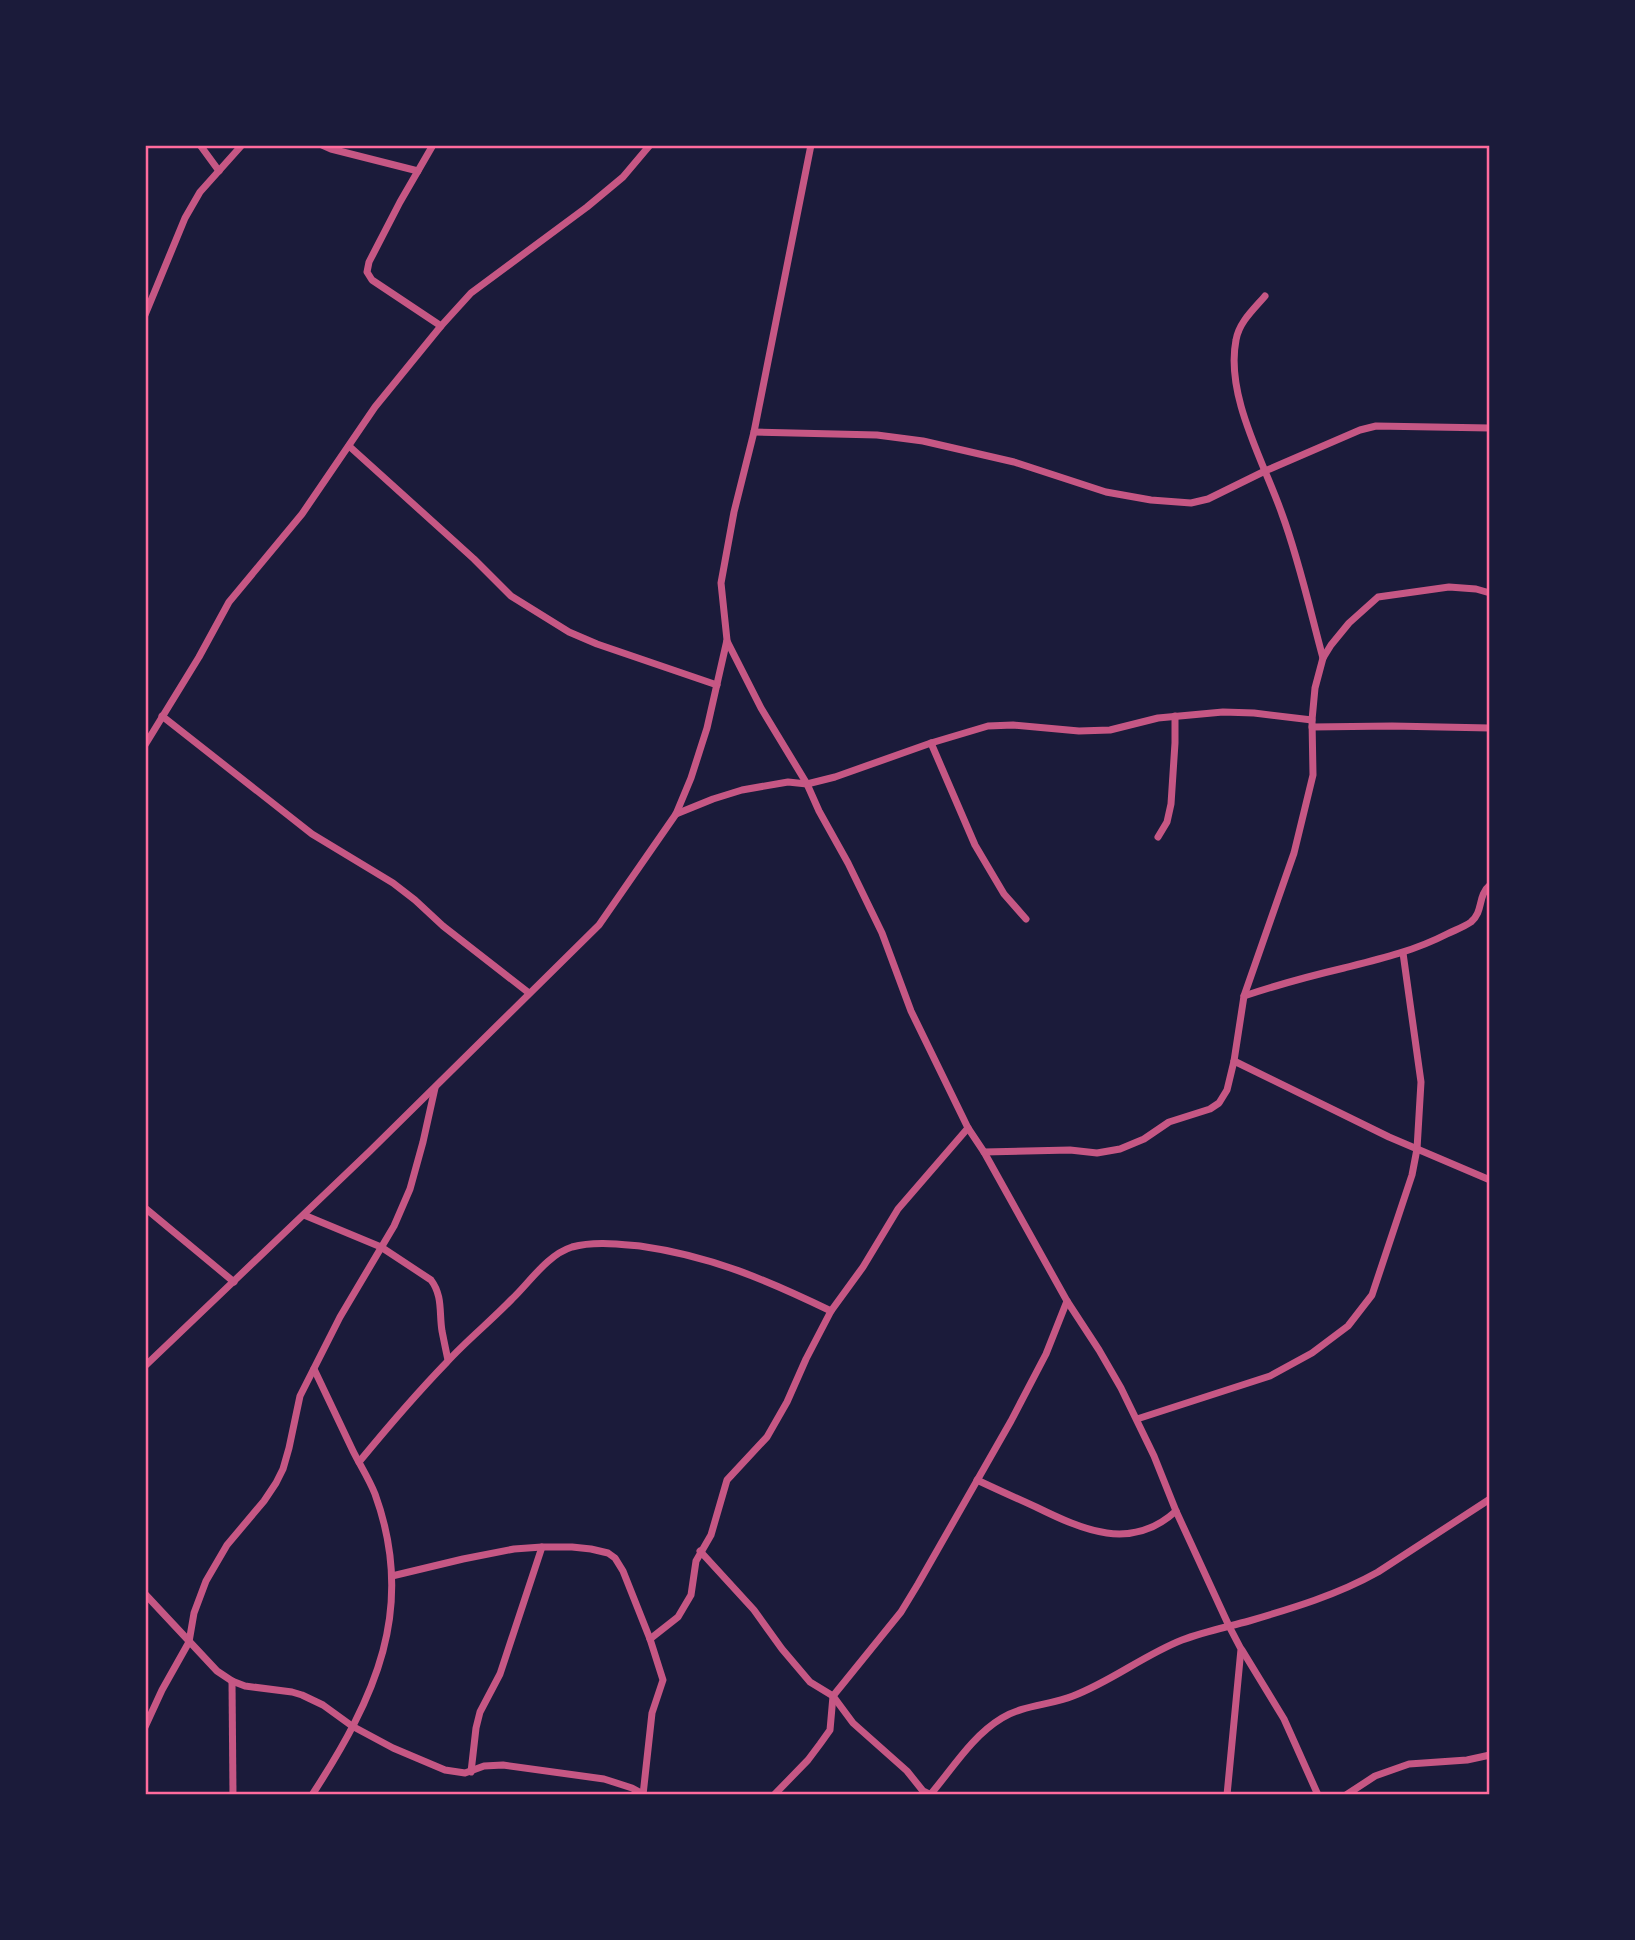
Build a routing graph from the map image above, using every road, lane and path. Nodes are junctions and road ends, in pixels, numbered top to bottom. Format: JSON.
{"nodes":[{"id":1,"x":200,"y":145,"type":"edge"},
{"id":2,"x":242,"y":145,"type":"edge"},
{"id":3,"x":322,"y":145,"type":"edge"},
{"id":4,"x":433,"y":145,"type":"edge"},
{"id":5,"x":650,"y":145,"type":"edge"},
{"id":6,"x":811,"y":145,"type":"edge"},
{"id":7,"x":219,"y":171,"type":"junction"},
{"id":8,"x":418,"y":172,"type":"junction"},
{"id":9,"x":1265,"y":296,"type":"dead end"},
{"id":10,"x":145,"y":316,"type":"edge"},
{"id":11,"x":441,"y":326,"type":"junction"},
{"id":12,"x":1490,"y":428,"type":"edge"},
{"id":13,"x":754,"y":432,"type":"junction"},
{"id":14,"x":349,"y":446,"type":"junction"},
{"id":15,"x":1265,"y":471,"type":"junction"},
{"id":16,"x":1490,"y":593,"type":"edge"},
{"id":17,"x":727,"y":640,"type":"junction"},
{"id":18,"x":1323,"y":658,"type":"junction"},
{"id":19,"x":717,"y":685,"type":"junction"},
{"id":20,"x":162,"y":716,"type":"junction"},
{"id":21,"x":1175,"y":716,"type":"junction"},
{"id":22,"x":1312,"y":724,"type":"junction"},
{"id":23,"x":1490,"y":728,"type":"edge"},
{"id":24,"x":931,"y":743,"type":"junction"},
{"id":25,"x":145,"y":745,"type":"edge"},
{"id":26,"x":807,"y":783,"type":"junction"},
{"id":27,"x":676,"y":814,"type":"junction"},
{"id":28,"x":1158,"y":838,"type":"dead end"},
{"id":29,"x":1490,"y":885,"type":"edge"},
{"id":30,"x":1026,"y":919,"type":"dead end"},
{"id":31,"x":1403,"y":953,"type":"junction"},
{"id":32,"x":529,"y":993,"type":"junction"},
{"id":33,"x":1244,"y":996,"type":"junction"},
{"id":34,"x":1234,"y":1061,"type":"junction"},
{"id":35,"x":435,"y":1087,"type":"junction"},
{"id":36,"x":968,"y":1128,"type":"junction"},
{"id":37,"x":1417,"y":1149,"type":"junction"},
{"id":38,"x":984,"y":1152,"type":"junction"},
{"id":39,"x":1490,"y":1180,"type":"edge"},
{"id":40,"x":145,"y":1208,"type":"edge"},
{"id":41,"x":304,"y":1215,"type":"junction"},
{"id":42,"x":381,"y":1247,"type":"junction"},
{"id":43,"x":234,"y":1282,"type":"junction"},
{"id":44,"x":1067,"y":1301,"type":"junction"},
{"id":45,"x":831,"y":1311,"type":"junction"},
{"id":46,"x":448,"y":1360,"type":"junction"},
{"id":47,"x":145,"y":1366,"type":"edge"},
{"id":48,"x":314,"y":1368,"type":"junction"},
{"id":49,"x":1137,"y":1419,"type":"junction"},
{"id":50,"x":359,"y":1462,"type":"junction"},
{"id":51,"x":977,"y":1480,"type":"junction"},
{"id":52,"x":1490,"y":1499,"type":"edge"},
{"id":53,"x":1176,"y":1511,"type":"junction"},
{"id":54,"x":542,"y":1547,"type":"junction"},
{"id":55,"x":700,"y":1551,"type":"junction"},
{"id":56,"x":392,"y":1576,"type":"junction"},
{"id":57,"x":145,"y":1594,"type":"edge"},
{"id":58,"x":1229,"y":1626,"type":"junction"},
{"id":59,"x":650,"y":1639,"type":"junction"},
{"id":60,"x":189,"y":1642,"type":"junction"},
{"id":61,"x":1241,"y":1650,"type":"junction"},
{"id":62,"x":232,"y":1682,"type":"junction"},
{"id":63,"x":834,"y":1696,"type":"junction"},
{"id":64,"x":145,"y":1727,"type":"edge"},
{"id":65,"x":352,"y":1727,"type":"junction"},
{"id":66,"x":1490,"y":1755,"type":"edge"},
{"id":67,"x":471,"y":1772,"type":"junction"},
{"id":68,"x":643,"y":1794,"type":"edge"},
{"id":69,"x":233,"y":1795,"type":"edge"},
{"id":70,"x":312,"y":1795,"type":"edge"},
{"id":71,"x":774,"y":1795,"type":"edge"},
{"id":72,"x":930,"y":1795,"type":"edge"},
{"id":73,"x":1227,"y":1795,"type":"edge"},
{"id":74,"x":1318,"y":1795,"type":"edge"},
{"id":75,"x":1346,"y":1795,"type":"edge"}],
"edges":[{"from":1,"to":7,"type":"street"},
{"from":2,"to":7,"type":"street"},
{"from":3,"to":8,"type":"street"},
{"from":4,"to":8,"type":"street"},
{"from":5,"to":11,"type":"street"},
{"from":6,"to":13,"type":"street"},
{"from":7,"to":10,"type":"street"},
{"from":8,"to":11,"type":"street"},
{"from":9,"to":15,"type":"street"},
{"from":11,"to":14,"type":"street"},
{"from":12,"to":15,"type":"street"},
{"from":13,"to":15,"type":"street"},
{"from":13,"to":17,"type":"street"},
{"from":14,"to":19,"type":"street"},
{"from":14,"to":20,"type":"street"},
{"from":15,"to":18,"type":"street"},
{"from":16,"to":18,"type":"street"},
{"from":17,"to":19,"type":"street"},
{"from":17,"to":26,"type":"street"},
{"from":18,"to":22,"type":"street"},
{"from":19,"to":27,"type":"street"},
{"from":20,"to":25,"type":"street"},
{"from":20,"to":32,"type":"street"},
{"from":21,"to":22,"type":"street"},
{"from":21,"to":24,"type":"street"},
{"from":21,"to":28,"type":"street"},
{"from":22,"to":23,"type":"street"},
{"from":22,"to":33,"type":"street"},
{"from":24,"to":26,"type":"street"},
{"from":24,"to":30,"type":"street"},
{"from":26,"to":27,"type":"street"},
{"from":26,"to":36,"type":"street"},
{"from":27,"to":32,"type":"street"},
{"from":29,"to":31,"type":"street"},
{"from":31,"to":33,"type":"street"},
{"from":31,"to":37,"type":"street"},
{"from":32,"to":35,"type":"street"},
{"from":33,"to":34,"type":"street"},
{"from":34,"to":37,"type":"street"},
{"from":34,"to":38,"type":"street"},
{"from":35,"to":41,"type":"street"},
{"from":35,"to":42,"type":"street"},
{"from":36,"to":38,"type":"street"},
{"from":36,"to":45,"type":"street"},
{"from":37,"to":39,"type":"street"},
{"from":37,"to":49,"type":"street"},
{"from":38,"to":44,"type":"street"},
{"from":40,"to":43,"type":"street"},
{"from":41,"to":42,"type":"street"},
{"from":41,"to":43,"type":"street"},
{"from":42,"to":46,"type":"street"},
{"from":42,"to":48,"type":"street"},
{"from":43,"to":47,"type":"street"},
{"from":44,"to":49,"type":"street"},
{"from":44,"to":51,"type":"street"},
{"from":45,"to":46,"type":"street"},
{"from":45,"to":55,"type":"street"},
{"from":46,"to":50,"type":"street"},
{"from":48,"to":50,"type":"street"},
{"from":48,"to":60,"type":"street"},
{"from":49,"to":53,"type":"street"},
{"from":50,"to":56,"type":"street"},
{"from":51,"to":53,"type":"street"},
{"from":51,"to":63,"type":"street"},
{"from":52,"to":58,"type":"street"},
{"from":53,"to":58,"type":"street"},
{"from":54,"to":56,"type":"street"},
{"from":54,"to":59,"type":"street"},
{"from":54,"to":67,"type":"street"},
{"from":55,"to":59,"type":"street"},
{"from":55,"to":63,"type":"street"},
{"from":56,"to":65,"type":"street"},
{"from":57,"to":60,"type":"street"},
{"from":58,"to":61,"type":"street"},
{"from":58,"to":72,"type":"street"},
{"from":59,"to":68,"type":"street"},
{"from":60,"to":62,"type":"street"},
{"from":60,"to":64,"type":"street"},
{"from":61,"to":73,"type":"street"},
{"from":61,"to":74,"type":"street"},
{"from":62,"to":65,"type":"street"},
{"from":62,"to":69,"type":"street"},
{"from":63,"to":71,"type":"street"},
{"from":63,"to":72,"type":"street"},
{"from":65,"to":67,"type":"street"},
{"from":65,"to":70,"type":"street"},
{"from":66,"to":75,"type":"street"},
{"from":67,"to":68,"type":"street"}]}
